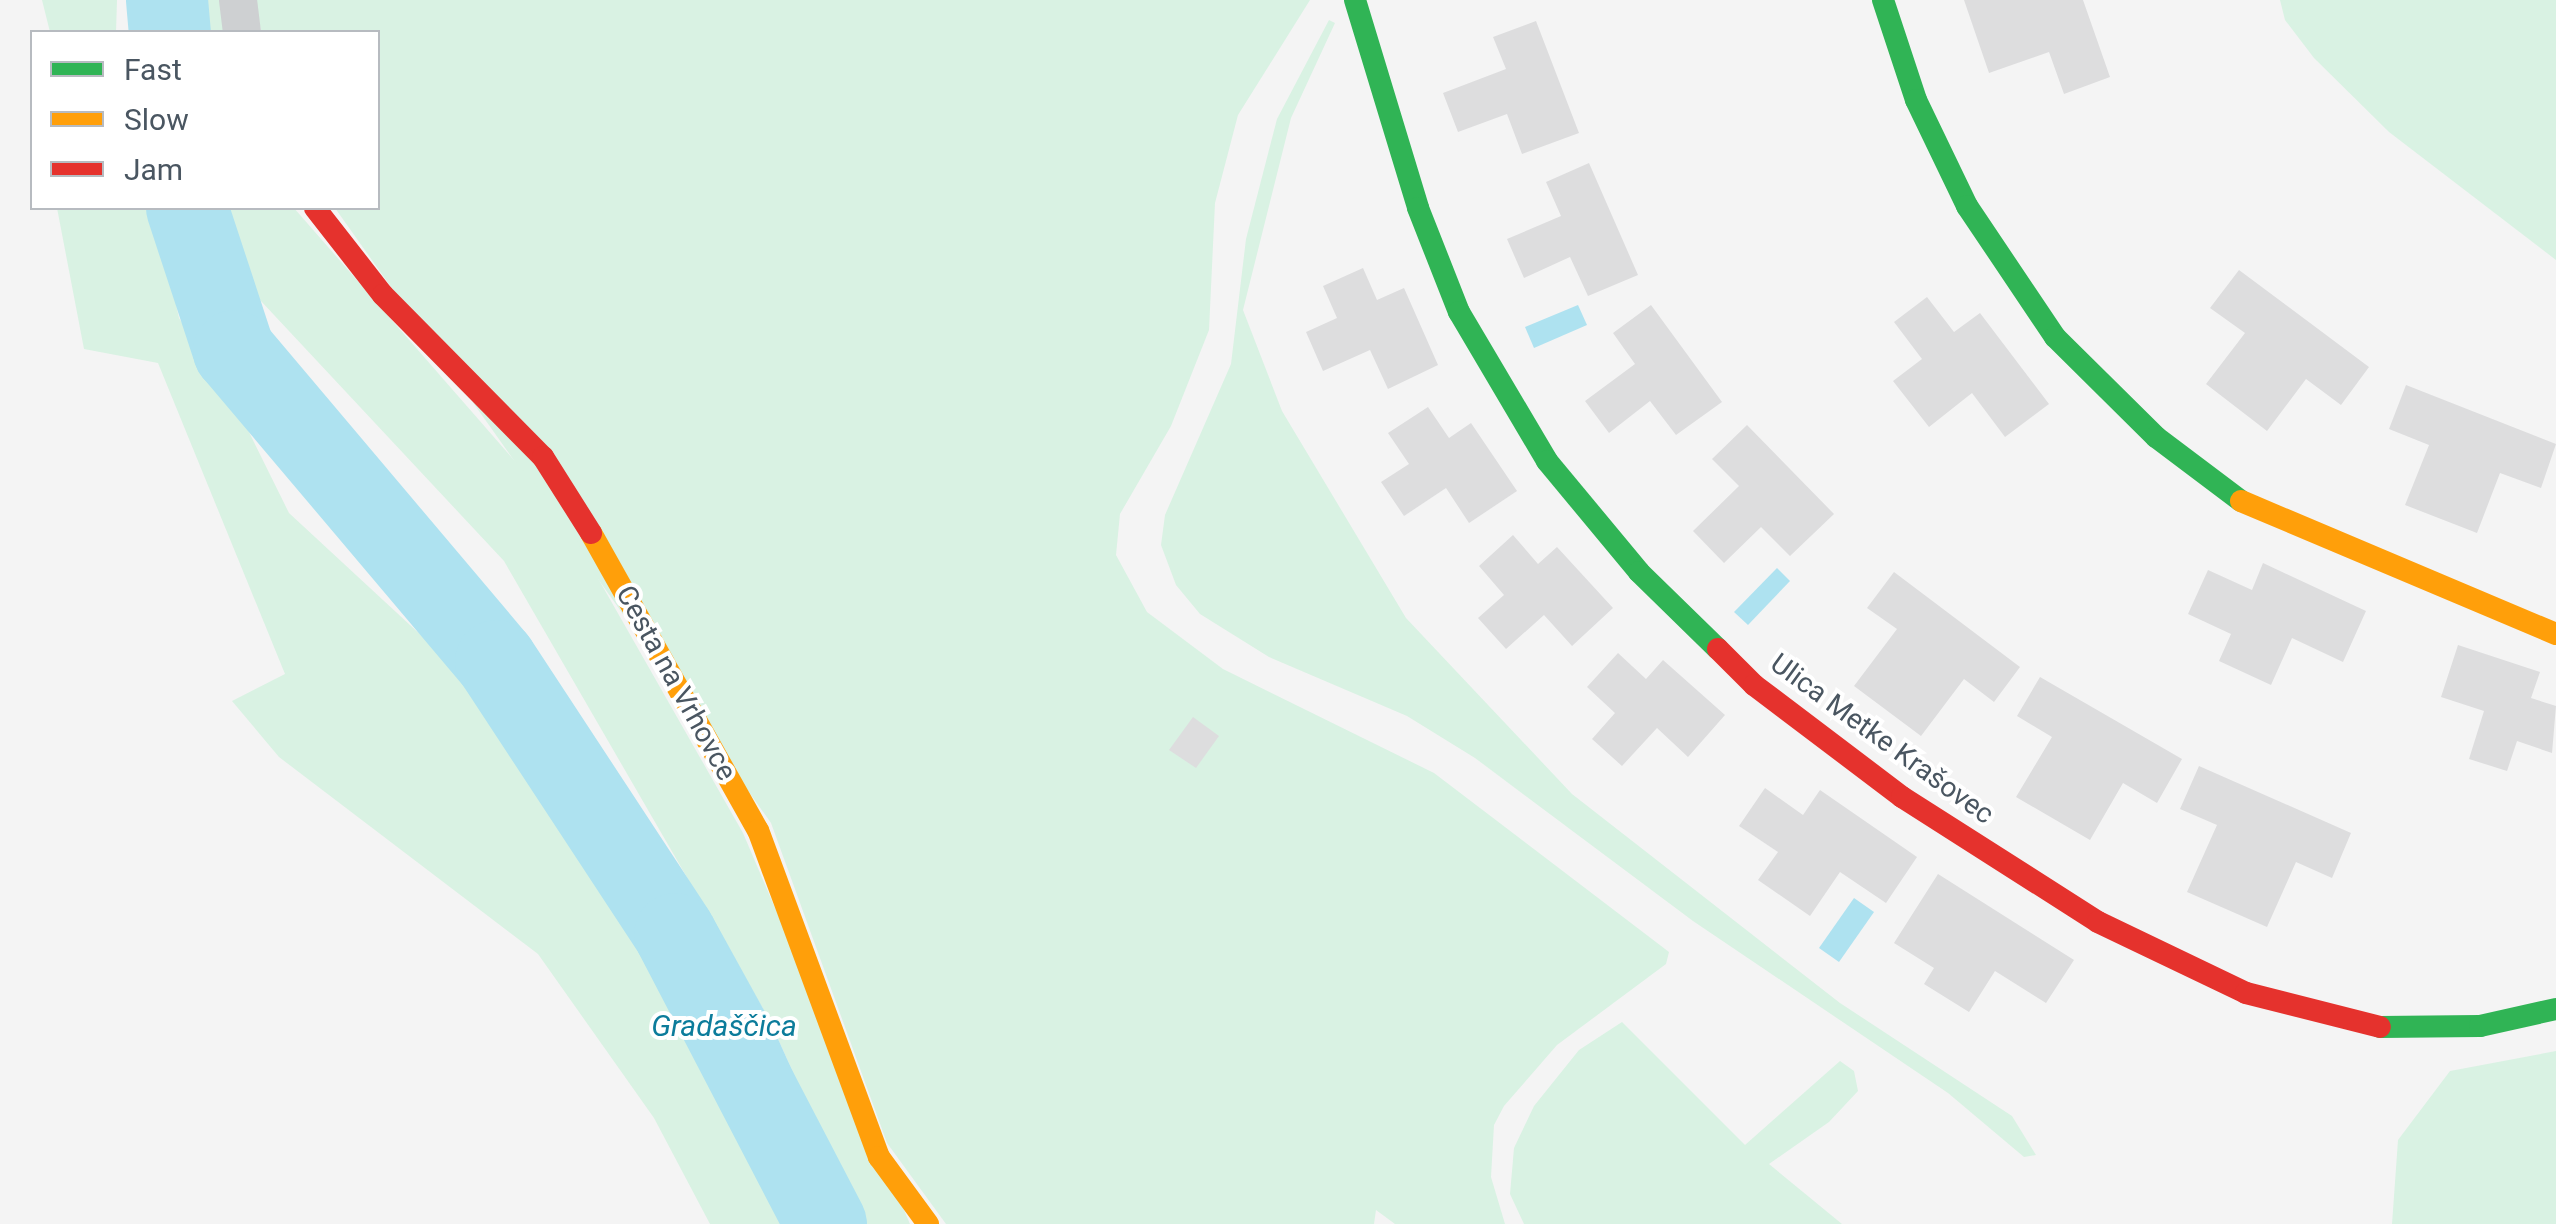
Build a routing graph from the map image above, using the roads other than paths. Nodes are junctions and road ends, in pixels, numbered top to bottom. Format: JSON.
{"nodes":[{"id":1,"x":238,"y":0,"type":"edge"},
{"id":2,"x":1355,"y":0,"type":"edge"},
{"id":3,"x":1883,"y":0,"type":"edge"},
{"id":4,"x":242,"y":30,"type":"edge"},
{"id":5,"x":317,"y":210,"type":"edge"},
{"id":6,"x":2556,"y":634,"type":"edge"},
{"id":7,"x":2556,"y":1008,"type":"edge"},
{"id":8,"x":928,"y":1224,"type":"edge"}],
"edges":[{"from":1,"to":4,"type":"street"},
{"from":2,"to":7,"type":"street","name":"Ulica Metke Krašovec"},
{"from":3,"to":6,"type":"street"},
{"from":5,"to":8,"type":"street","name":"Cesta na Vrhovce"}]}
